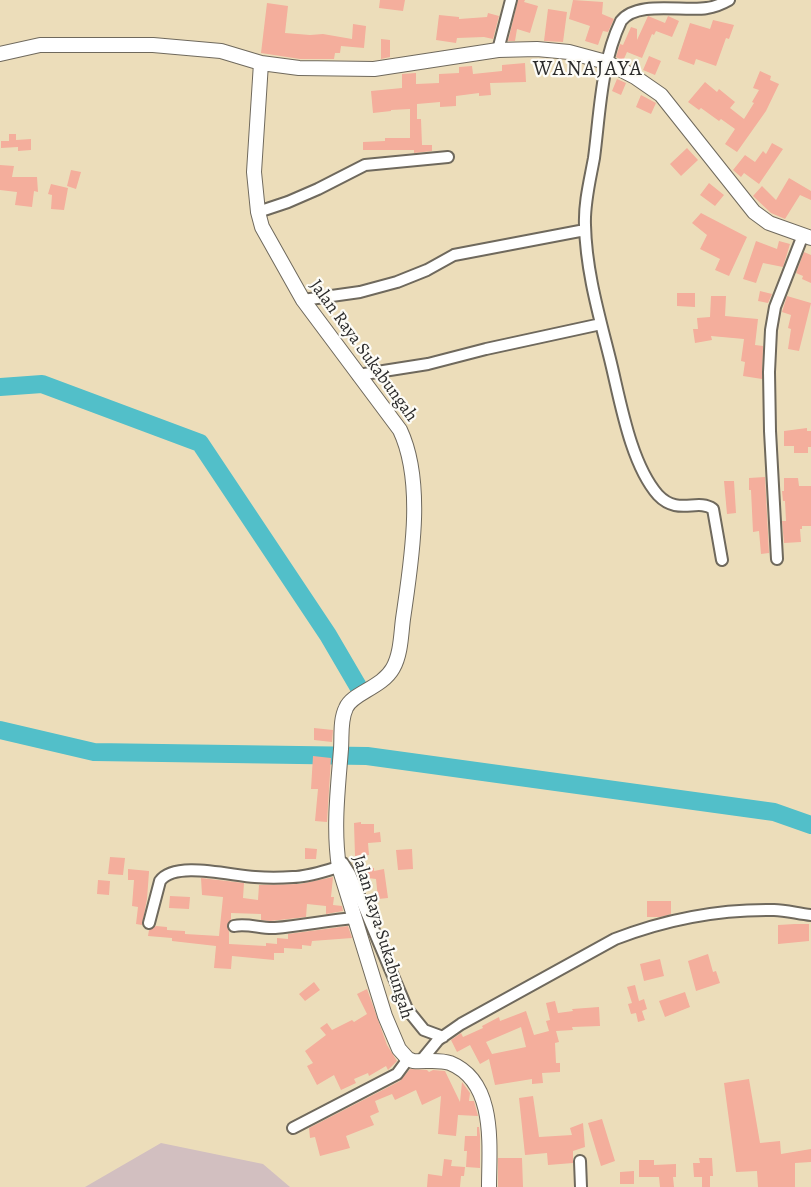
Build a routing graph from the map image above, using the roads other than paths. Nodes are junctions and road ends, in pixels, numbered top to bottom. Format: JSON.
{"nodes":[{"id":1,"x":511,"y":0,"type":"edge"},
{"id":2,"x":729,"y":0,"type":"edge"},
{"id":3,"x":498,"y":50,"type":"junction"},
{"id":4,"x":0,"y":54,"type":"edge"},
{"id":5,"x":606,"y":62,"type":"junction"},
{"id":6,"x":261,"y":63,"type":"junction"},
{"id":7,"x":448,"y":157,"type":"dead end"},
{"id":8,"x":258,"y":212,"type":"junction"},
{"id":9,"x":585,"y":230,"type":"junction"},
{"id":10,"x":807,"y":236,"type":"edge"},
{"id":11,"x":303,"y":300,"type":"junction"},
{"id":12,"x":601,"y":324,"type":"junction"},
{"id":13,"x":358,"y":375,"type":"junction"},
{"id":14,"x":777,"y":559,"type":"dead end"},
{"id":15,"x":723,"y":560,"type":"dead end"},
{"id":16,"x":338,"y":865,"type":"junction"},
{"id":17,"x":811,"y":915,"type":"edge"},
{"id":18,"x":354,"y":918,"type":"junction"},
{"id":19,"x":148,"y":923,"type":"dead end"},
{"id":20,"x":234,"y":926,"type":"dead end"},
{"id":21,"x":442,"y":1037,"type":"junction"},
{"id":22,"x":414,"y":1060,"type":"junction"},
{"id":23,"x":293,"y":1128,"type":"dead end"},
{"id":24,"x":580,"y":1161,"type":"dead end"},
{"id":25,"x":489,"y":1187,"type":"edge"},
{"id":26,"x":581,"y":1187,"type":"edge"}],
"edges":[{"from":1,"to":3,"type":"street"},
{"from":2,"to":5,"type":"street"},
{"from":3,"to":5,"type":"street"},
{"from":3,"to":6,"type":"street"},
{"from":4,"to":6,"type":"street"},
{"from":5,"to":9,"type":"street"},
{"from":5,"to":10,"type":"street"},
{"from":6,"to":8,"type":"street","name":"Jalan Raya Sukabungah"},
{"from":7,"to":8,"type":"street"},
{"from":8,"to":11,"type":"street","name":"Jalan Raya Sukabungah"},
{"from":9,"to":11,"type":"street"},
{"from":9,"to":12,"type":"street"},
{"from":10,"to":14,"type":"street"},
{"from":11,"to":13,"type":"street","name":"Jalan Raya Sukabungah"},
{"from":12,"to":13,"type":"street"},
{"from":12,"to":15,"type":"street"},
{"from":13,"to":16,"type":"street","name":"Jalan Raya Sukabungah"},
{"from":16,"to":18,"type":"street","name":"Jalan Raya Sukabungah"},
{"from":16,"to":19,"type":"street"},
{"from":16,"to":21,"type":"street"},
{"from":17,"to":21,"type":"street"},
{"from":18,"to":20,"type":"street"},
{"from":18,"to":22,"type":"street","name":"Jalan Raya Sukabungah"},
{"from":21,"to":22,"type":"street"},
{"from":22,"to":23,"type":"street"},
{"from":22,"to":25,"type":"street"},
{"from":24,"to":26,"type":"street"}]}
